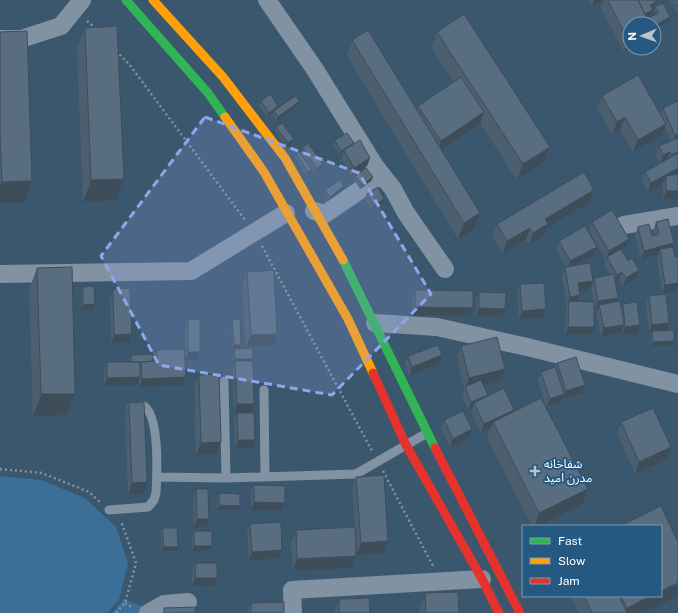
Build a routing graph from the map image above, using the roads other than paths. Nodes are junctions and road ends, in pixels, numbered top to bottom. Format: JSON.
{"nodes":[{"id":1,"x":126,"y":0,"type":"edge"},
{"id":2,"x":153,"y":0,"type":"edge"},
{"id":3,"x":267,"y":0,"type":"edge"},
{"id":4,"x":79,"y":4,"type":"edge"},
{"id":5,"x":0,"y":40,"type":"edge"},
{"id":6,"x":382,"y":175,"type":"junction"},
{"id":7,"x":314,"y":211,"type":"junction"},
{"id":8,"x":286,"y":213,"type":"junction"},
{"id":9,"x":678,"y":216,"type":"edge"},
{"id":10,"x":624,"y":225,"type":"dead end"},
{"id":11,"x":445,"y":269,"type":"dead end"},
{"id":12,"x":0,"y":274,"type":"edge"},
{"id":13,"x":375,"y":323,"type":"junction"},
{"id":14,"x":224,"y":381,"type":"dead end"},
{"id":15,"x":678,"y":384,"type":"edge"},
{"id":16,"x":264,"y":390,"type":"dead end"},
{"id":17,"x":129,"y":407,"type":"edge"},
{"id":18,"x":427,"y":433,"type":"junction"},
{"id":19,"x":406,"y":445,"type":"junction"},
{"id":20,"x":157,"y":477,"type":"junction"},
{"id":21,"x":264,"y":477,"type":"junction"},
{"id":22,"x":226,"y":478,"type":"junction"},
{"id":23,"x":109,"y":510,"type":"road end"},
{"id":24,"x":482,"y":579,"type":"junction"},
{"id":25,"x":188,"y":602,"type":"dead end"},
{"id":26,"x":148,"y":613,"type":"edge"},
{"id":27,"x":292,"y":613,"type":"edge"},
{"id":28,"x":498,"y":613,"type":"edge"},
{"id":29,"x":520,"y":613,"type":"edge"}],
"edges":[{"from":1,"to":8,"type":"main road"},
{"from":2,"to":7,"type":"main road"},
{"from":3,"to":6,"type":"street"},
{"from":4,"to":5,"type":"street"},
{"from":6,"to":7,"type":"street"},
{"from":6,"to":11,"type":"street"},
{"from":7,"to":13,"type":"main road"},
{"from":8,"to":12,"type":"street"},
{"from":8,"to":19,"type":"main road"},
{"from":9,"to":10,"type":"street"},
{"from":13,"to":15,"type":"street"},
{"from":13,"to":18,"type":"main road"},
{"from":14,"to":22,"type":"lane"},
{"from":16,"to":21,"type":"lane"},
{"from":17,"to":20,"type":"lane"},
{"from":18,"to":19,"type":"lane"},
{"from":18,"to":29,"type":"main road"},
{"from":19,"to":21,"type":"lane"},
{"from":19,"to":24,"type":"main road"},
{"from":20,"to":22,"type":"lane"},
{"from":20,"to":23,"type":"lane"},
{"from":21,"to":22,"type":"lane"},
{"from":24,"to":27,"type":"street"},
{"from":24,"to":28,"type":"main road"},
{"from":25,"to":26,"type":"street"}]}
